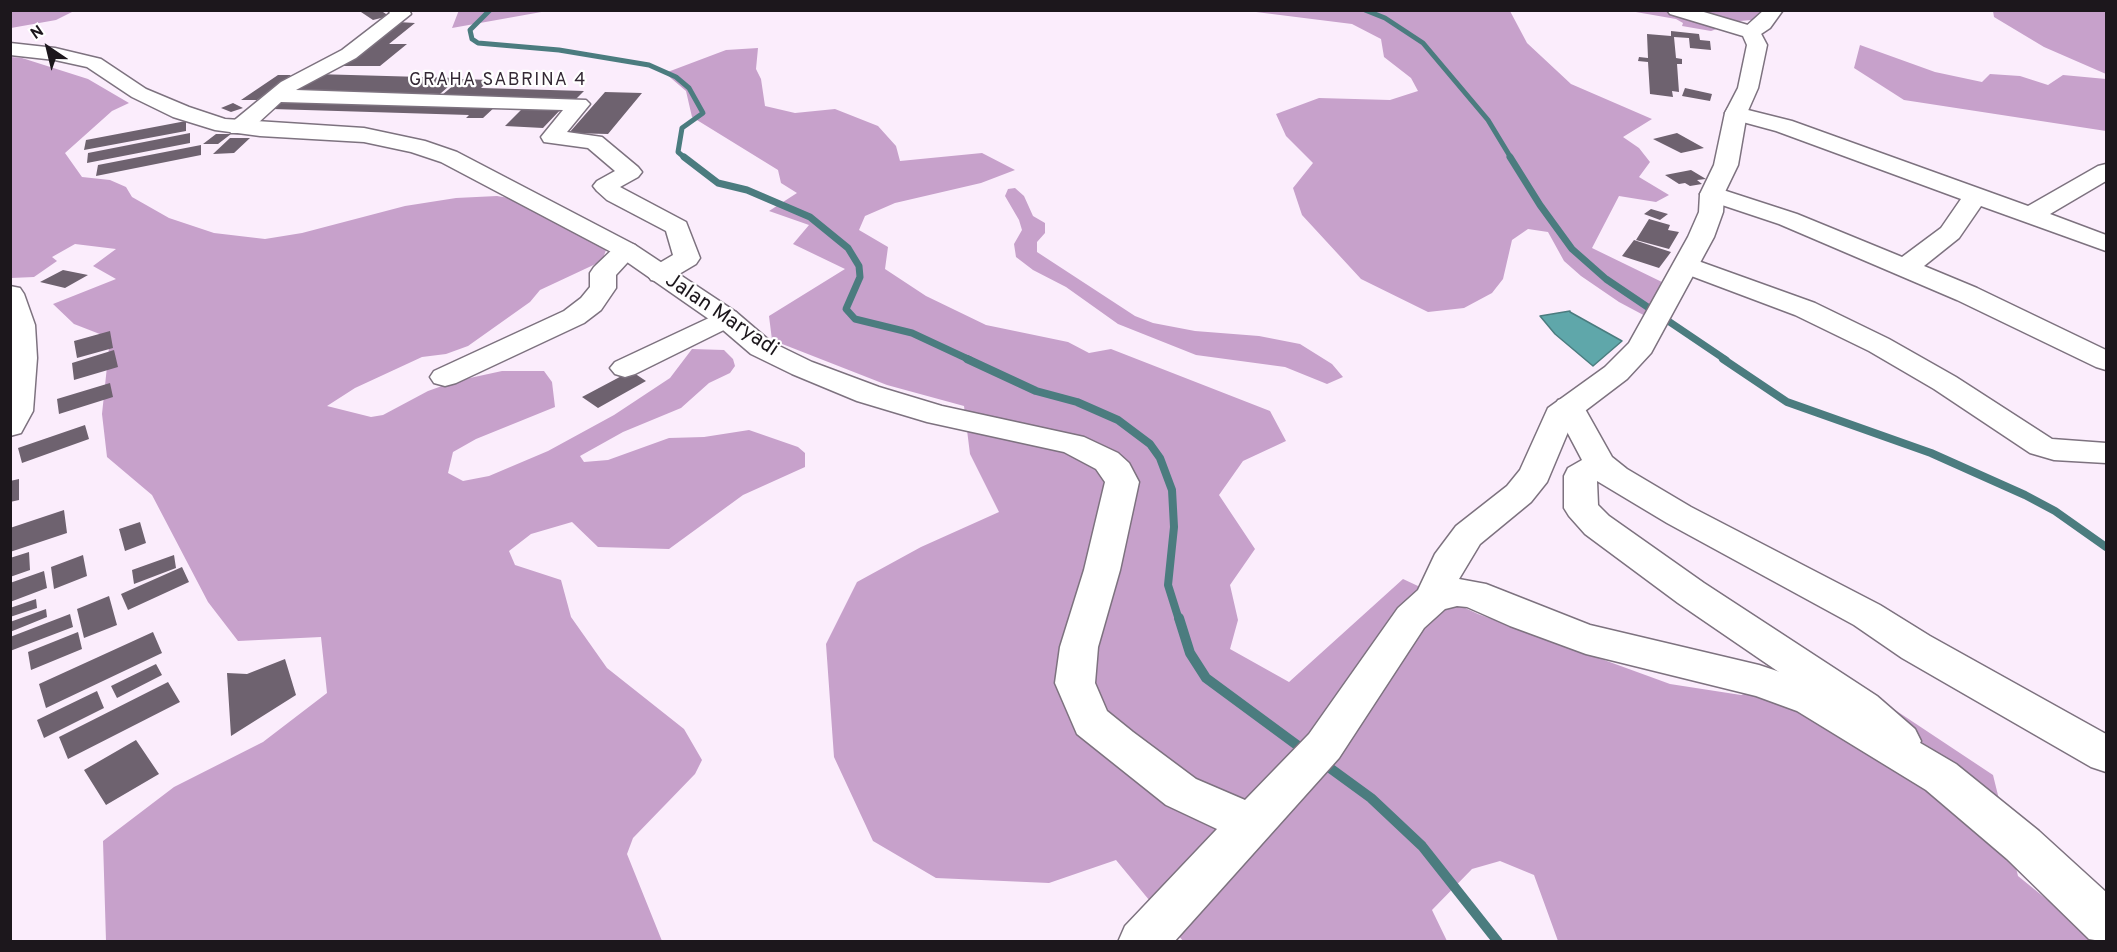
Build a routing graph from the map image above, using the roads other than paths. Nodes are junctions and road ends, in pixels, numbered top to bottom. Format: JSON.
{"nodes":[{"id":1,"x":398,"y":10,"type":"edge"},
{"id":2,"x":1676,"y":10,"type":"edge"},
{"id":3,"x":1774,"y":10,"type":"edge"},
{"id":4,"x":1751,"y":32,"type":"junction"},
{"id":5,"x":10,"y":49,"type":"edge"},
{"id":6,"x":278,"y":96,"type":"junction"},
{"id":7,"x":1736,"y":113,"type":"junction"},
{"id":8,"x":239,"y":128,"type":"junction"},
{"id":9,"x":2106,"y":171,"type":"edge"},
{"id":10,"x":1712,"y":194,"type":"junction"},
{"id":11,"x":1975,"y":196,"type":"junction"},
{"id":12,"x":2031,"y":215,"type":"junction"},
{"id":13,"x":2106,"y":243,"type":"edge"},
{"id":14,"x":626,"y":250,"type":"junction"},
{"id":15,"x":1686,"y":265,"type":"junction"},
{"id":16,"x":1905,"y":267,"type":"junction"},
{"id":17,"x":660,"y":274,"type":"junction"},
{"id":18,"x":10,"y":294,"type":"edge"},
{"id":19,"x":726,"y":318,"type":"junction"},
{"id":20,"x":2106,"y":362,"type":"edge"},
{"id":21,"x":625,"y":368,"type":"dead end"},
{"id":22,"x":445,"y":377,"type":"dead end"},
{"id":23,"x":1569,"y":407,"type":"junction"},
{"id":24,"x":10,"y":426,"type":"edge"},
{"id":25,"x":2106,"y":453,"type":"edge"},
{"id":26,"x":1600,"y":464,"type":"junction"},
{"id":27,"x":1433,"y":598,"type":"junction"},
{"id":28,"x":2106,"y":754,"type":"edge"},
{"id":29,"x":1941,"y":777,"type":"junction"},
{"id":30,"x":1252,"y":824,"type":"junction"},
{"id":31,"x":2106,"y":922,"type":"edge"},
{"id":32,"x":1142,"y":942,"type":"edge"}],
"edges":[{"from":1,"to":6,"type":"street"},
{"from":2,"to":4,"type":"street"},
{"from":3,"to":4,"type":"street"},
{"from":4,"to":7,"type":"street"},
{"from":5,"to":8,"type":"street","name":"Jalan Maryadi"},
{"from":6,"to":8,"type":"street"},
{"from":6,"to":17,"type":"street"},
{"from":7,"to":10,"type":"street"},
{"from":7,"to":11,"type":"street"},
{"from":8,"to":14,"type":"street","name":"Jalan Maryadi"},
{"from":9,"to":12,"type":"street"},
{"from":10,"to":15,"type":"street"},
{"from":10,"to":16,"type":"street"},
{"from":11,"to":12,"type":"street"},
{"from":11,"to":16,"type":"street"},
{"from":12,"to":13,"type":"street"},
{"from":14,"to":17,"type":"street","name":"Jalan Maryadi"},
{"from":14,"to":22,"type":"street"},
{"from":15,"to":23,"type":"street"},
{"from":15,"to":25,"type":"street"},
{"from":16,"to":20,"type":"street"},
{"from":17,"to":19,"type":"street","name":"Jalan Maryadi"},
{"from":18,"to":24,"type":"street"},
{"from":19,"to":21,"type":"street"},
{"from":19,"to":30,"type":"street","name":"Jalan Maryadi"},
{"from":23,"to":26,"type":"street"},
{"from":23,"to":27,"type":"street"},
{"from":26,"to":28,"type":"street"},
{"from":26,"to":29,"type":"street"},
{"from":27,"to":29,"type":"street"},
{"from":27,"to":30,"type":"street"},
{"from":29,"to":31,"type":"street"},
{"from":30,"to":32,"type":"street"}]}
